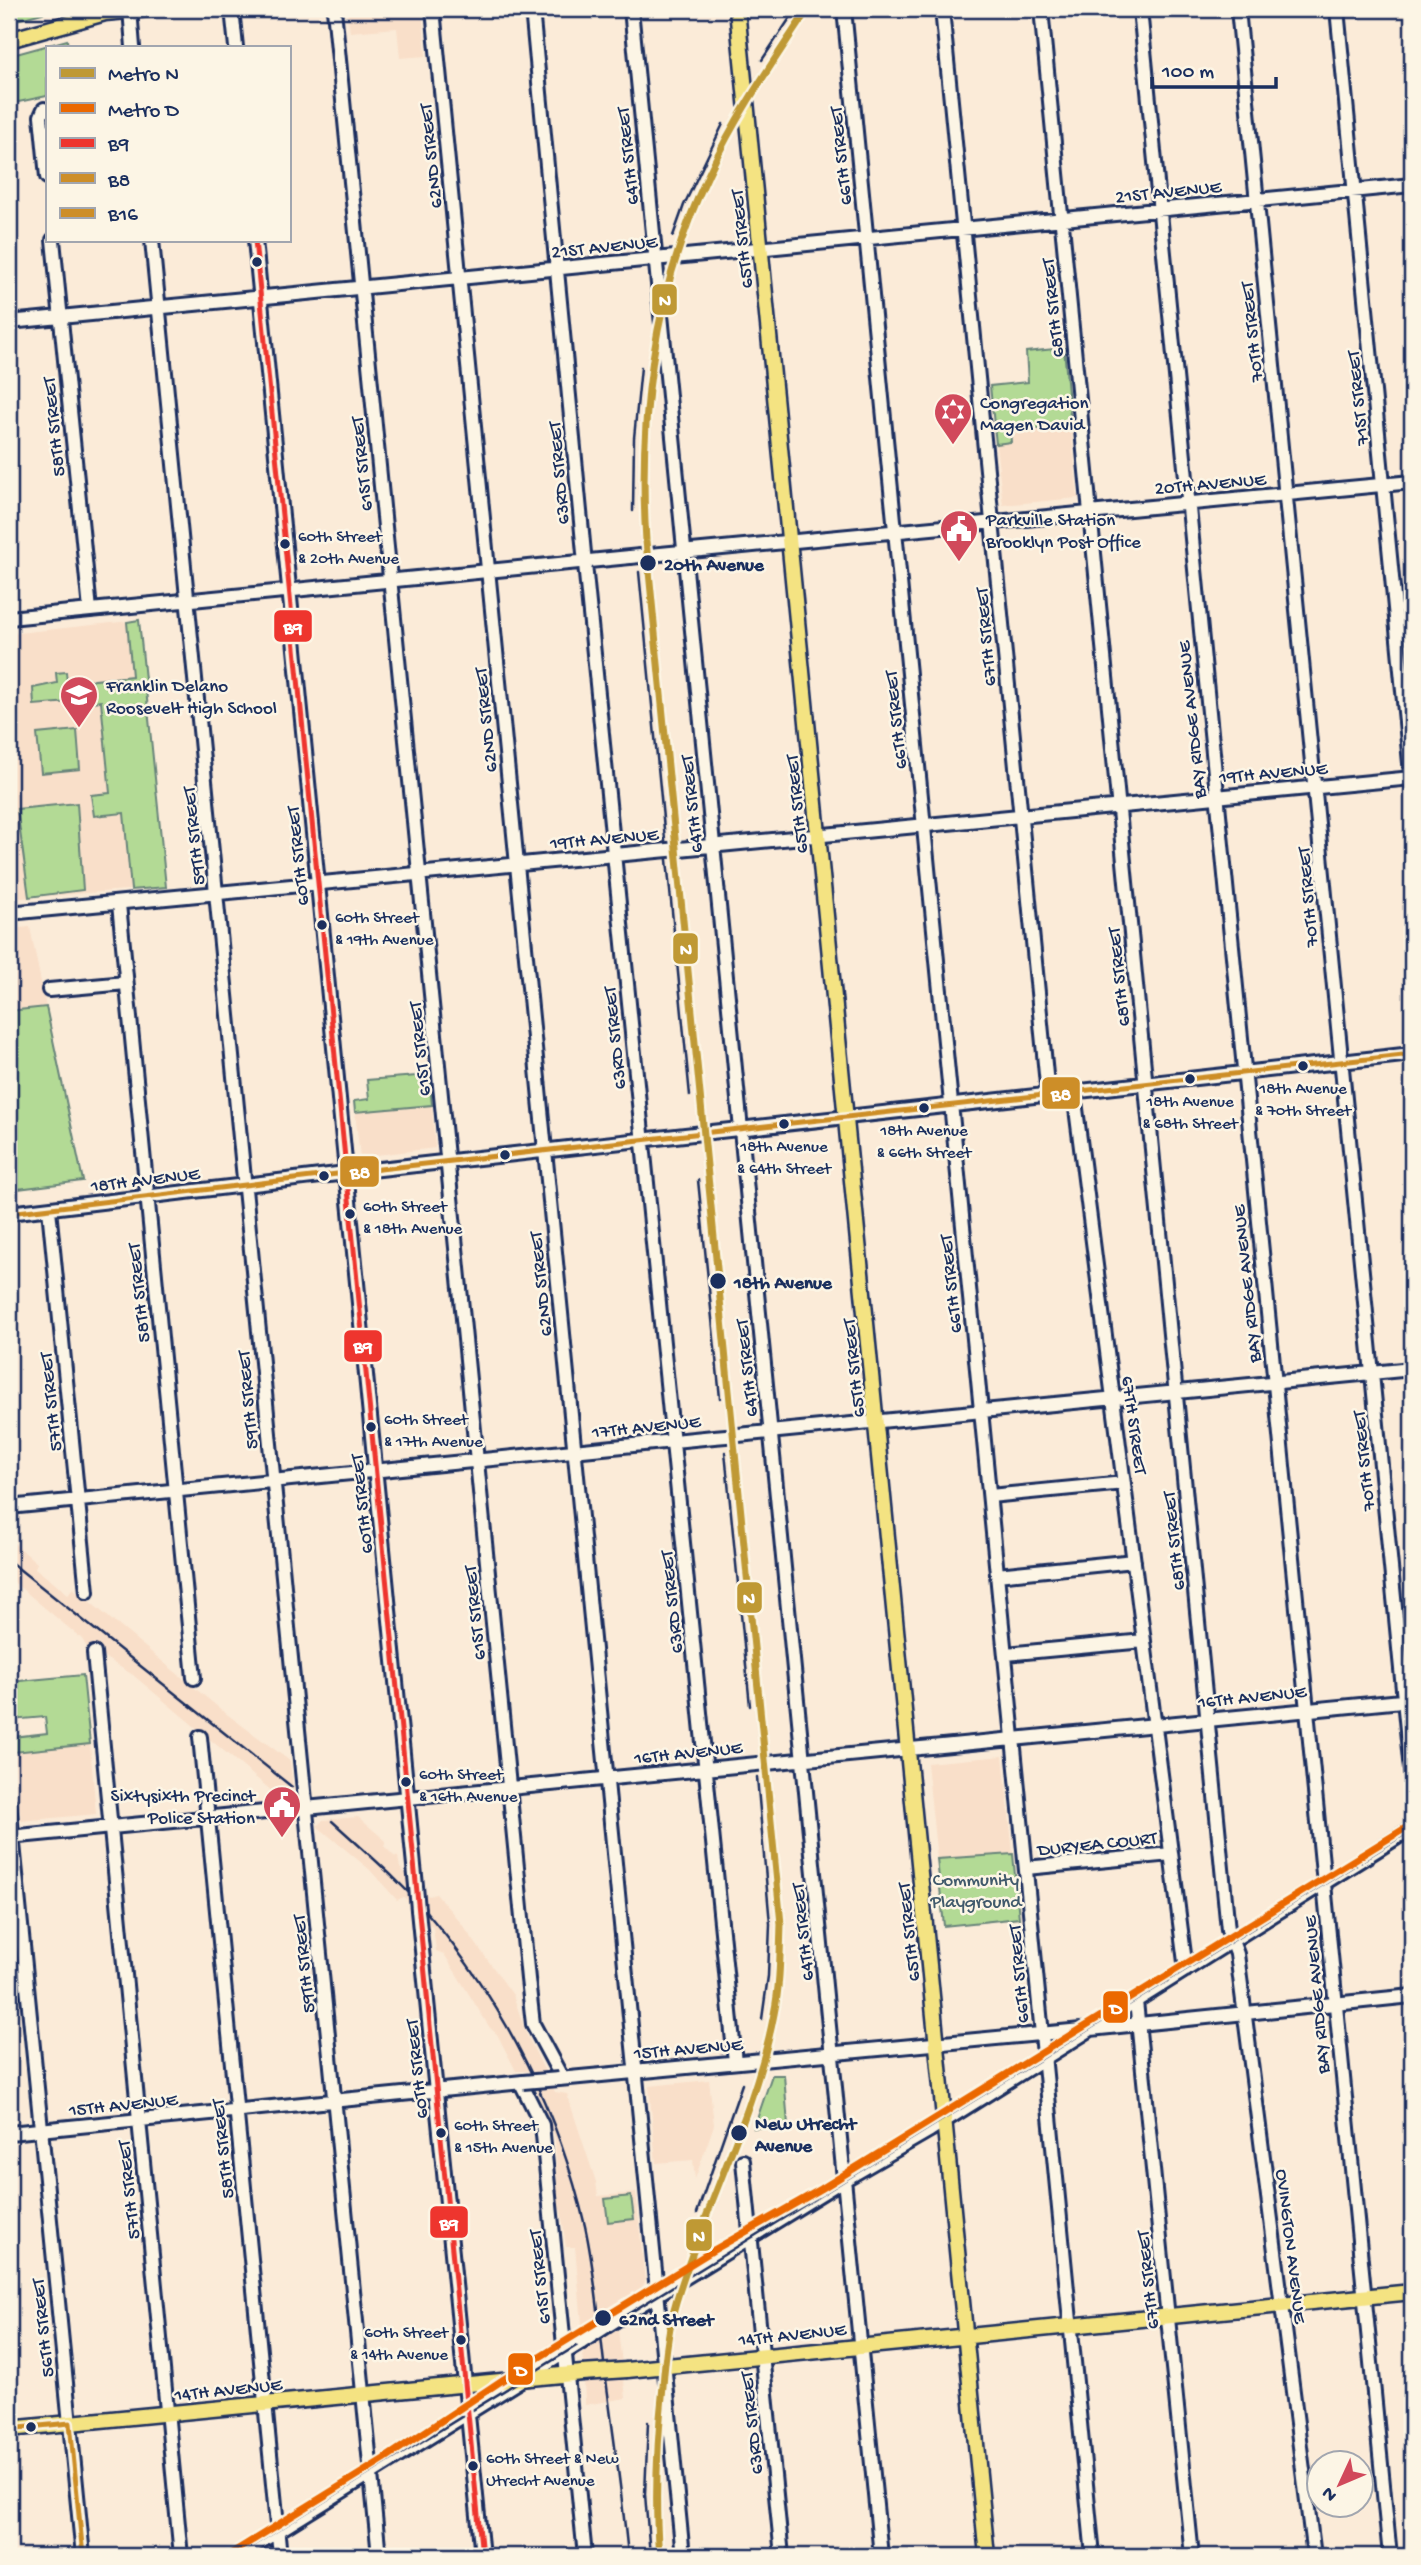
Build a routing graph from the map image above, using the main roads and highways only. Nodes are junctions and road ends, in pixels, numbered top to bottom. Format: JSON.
{"nodes":[{"id":1,"x":150,"y":9,"type":"edge"},
{"id":2,"x":737,"y":9,"type":"edge"},
{"id":3,"x":130,"y":10,"type":"edge"},
{"id":4,"x":9,"y":40,"type":"edge"},
{"id":5,"x":1412,"y":2292,"type":"edge"},
{"id":6,"x":965,"y":2336,"type":"junction"},
{"id":7,"x":9,"y":2429,"type":"edge"},
{"id":8,"x":987,"y":2556,"type":"edge"}],
"edges":[{"from":1,"to":3,"type":"main road"},
{"from":2,"to":6,"type":"main road","name":"65TH STREET"},
{"from":3,"to":4,"type":"main road"},
{"from":5,"to":6,"type":"main road","name":"14TH AVENUE"},
{"from":6,"to":7,"type":"main road","name":"14TH AVENUE","bridge":true},
{"from":6,"to":8,"type":"main road","name":"65TH STREET"}]}
